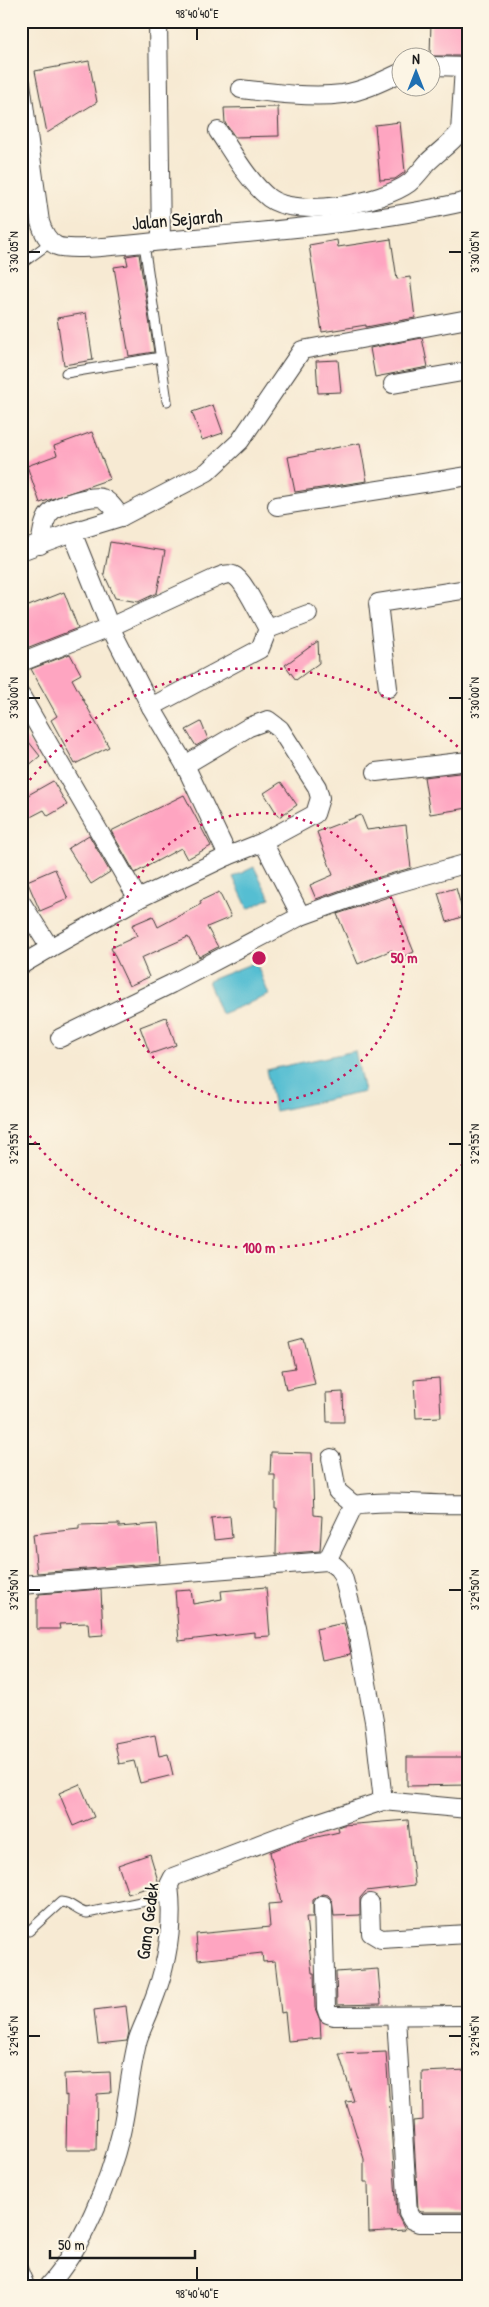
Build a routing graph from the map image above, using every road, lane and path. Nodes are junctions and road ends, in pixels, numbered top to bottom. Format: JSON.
{"nodes":[{"id":1,"x":158,"y":21,"type":"edge"},
{"id":2,"x":442,"y":66,"type":"edge"},
{"id":3,"x":466,"y":67,"type":"edge"},
{"id":4,"x":392,"y":77,"type":"edge"},
{"id":5,"x":21,"y":83,"type":"edge"},
{"id":6,"x":241,"y":90,"type":"dead end"},
{"id":7,"x":218,"y":131,"type":"dead end"},
{"id":8,"x":28,"y":187,"type":"edge"},
{"id":9,"x":468,"y":201,"type":"edge"},
{"id":10,"x":162,"y":241,"type":"junction"},
{"id":11,"x":51,"y":242,"type":"junction"},
{"id":12,"x":144,"y":244,"type":"junction"},
{"id":13,"x":21,"y":264,"type":"edge"},
{"id":14,"x":468,"y":319,"type":"edge"},
{"id":15,"x":161,"y":357,"type":"junction"},
{"id":16,"x":468,"y":371,"type":"edge"},
{"id":17,"x":66,"y":373,"type":"dead end"},
{"id":18,"x":394,"y":384,"type":"dead end"},
{"id":19,"x":167,"y":401,"type":"dead end"},
{"id":20,"x":468,"y":476,"type":"edge"},
{"id":21,"x":277,"y":506,"type":"dead end"},
{"id":22,"x":121,"y":517,"type":"junction"},
{"id":23,"x":72,"y":532,"type":"junction"},
{"id":24,"x":40,"y":545,"type":"junction"},
{"id":25,"x":21,"y":551,"type":"edge"},
{"id":26,"x":468,"y":589,"type":"edge"},
{"id":27,"x":308,"y":614,"type":"dead end"},
{"id":28,"x":110,"y":627,"type":"junction"},
{"id":29,"x":268,"y":629,"type":"junction"},
{"id":30,"x":21,"y":662,"type":"edge"},
{"id":31,"x":388,"y":688,"type":"dead end"},
{"id":32,"x":21,"y":696,"type":"edge"},
{"id":33,"x":152,"y":707,"type":"junction"},
{"id":34,"x":468,"y":761,"type":"edge"},
{"id":35,"x":185,"y":765,"type":"junction"},
{"id":36,"x":376,"y":772,"type":"dead end"},
{"id":37,"x":263,"y":842,"type":"junction"},
{"id":38,"x":228,"y":856,"type":"junction"},
{"id":39,"x":468,"y":863,"type":"edge"},
{"id":40,"x":138,"y":899,"type":"junction"},
{"id":41,"x":21,"y":902,"type":"edge"},
{"id":42,"x":301,"y":916,"type":"junction"},
{"id":43,"x":50,"y":948,"type":"junction"},
{"id":44,"x":21,"y":965,"type":"edge"},
{"id":45,"x":60,"y":1038,"type":"dead end"},
{"id":46,"x":330,"y":1458,"type":"dead end"},
{"id":47,"x":468,"y":1504,"type":"edge"},
{"id":48,"x":354,"y":1505,"type":"junction"},
{"id":49,"x":327,"y":1561,"type":"junction"},
{"id":50,"x":21,"y":1585,"type":"edge"},
{"id":51,"x":383,"y":1801,"type":"junction"},
{"id":52,"x":468,"y":1809,"type":"edge"},
{"id":53,"x":170,"y":1896,"type":"junction"},
{"id":54,"x":370,"y":1903,"type":"dead end"},
{"id":55,"x":323,"y":1906,"type":"dead end"},
{"id":56,"x":29,"y":1932,"type":"dead end"},
{"id":57,"x":468,"y":1934,"type":"edge"},
{"id":58,"x":468,"y":2014,"type":"edge"},
{"id":59,"x":396,"y":2017,"type":"junction"},
{"id":60,"x":468,"y":2223,"type":"edge"},
{"id":61,"x":21,"y":2265,"type":"edge"},
{"id":62,"x":30,"y":2286,"type":"edge"},
{"id":63,"x":48,"y":2286,"type":"edge"}],
"edges":[{"from":1,"to":10,"type":"street"},
{"from":2,"to":3,"type":"street"},
{"from":3,"to":7,"type":"street"},
{"from":4,"to":6,"type":"street"},
{"from":5,"to":8,"type":"street"},
{"from":8,"to":11,"type":"street"},
{"from":9,"to":10,"type":"street","name":"Jalan Sejarah"},
{"from":10,"to":12,"type":"street","name":"Jalan Sejarah"},
{"from":11,"to":12,"type":"street","name":"Jalan Sejarah"},
{"from":11,"to":13,"type":"lane"},
{"from":12,"to":15,"type":"lane"},
{"from":14,"to":22,"type":"street"},
{"from":15,"to":17,"type":"lane"},
{"from":15,"to":19,"type":"lane"},
{"from":16,"to":18,"type":"street"},
{"from":20,"to":21,"type":"street"},
{"from":22,"to":23,"type":"street"},
{"from":22,"to":24,"type":"street"},
{"from":23,"to":24,"type":"street"},
{"from":23,"to":28,"type":"street"},
{"from":24,"to":25,"type":"street"},
{"from":26,"to":31,"type":"street"},
{"from":27,"to":29,"type":"street"},
{"from":28,"to":29,"type":"street"},
{"from":28,"to":30,"type":"street"},
{"from":28,"to":33,"type":"street"},
{"from":29,"to":33,"type":"street"},
{"from":32,"to":40,"type":"street"},
{"from":33,"to":35,"type":"street"},
{"from":34,"to":36,"type":"street"},
{"from":35,"to":37,"type":"street"},
{"from":35,"to":38,"type":"street"},
{"from":37,"to":38,"type":"street"},
{"from":37,"to":42,"type":"street"},
{"from":38,"to":40,"type":"street"},
{"from":39,"to":42,"type":"street"},
{"from":40,"to":43,"type":"street"},
{"from":41,"to":43,"type":"street"},
{"from":42,"to":45,"type":"street"},
{"from":43,"to":44,"type":"street"},
{"from":46,"to":48,"type":"street"},
{"from":47,"to":48,"type":"street"},
{"from":48,"to":49,"type":"street"},
{"from":49,"to":50,"type":"street"},
{"from":49,"to":51,"type":"street"},
{"from":51,"to":52,"type":"street","name":"Gang Gedek"},
{"from":51,"to":53,"type":"street","name":"Gang Gedek"},
{"from":53,"to":56,"type":"lane"},
{"from":53,"to":63,"type":"street","name":"Gang Gedek"},
{"from":54,"to":57,"type":"street"},
{"from":55,"to":59,"type":"street"},
{"from":58,"to":59,"type":"street"},
{"from":59,"to":60,"type":"street"},
{"from":61,"to":62,"type":"lane"}]}
